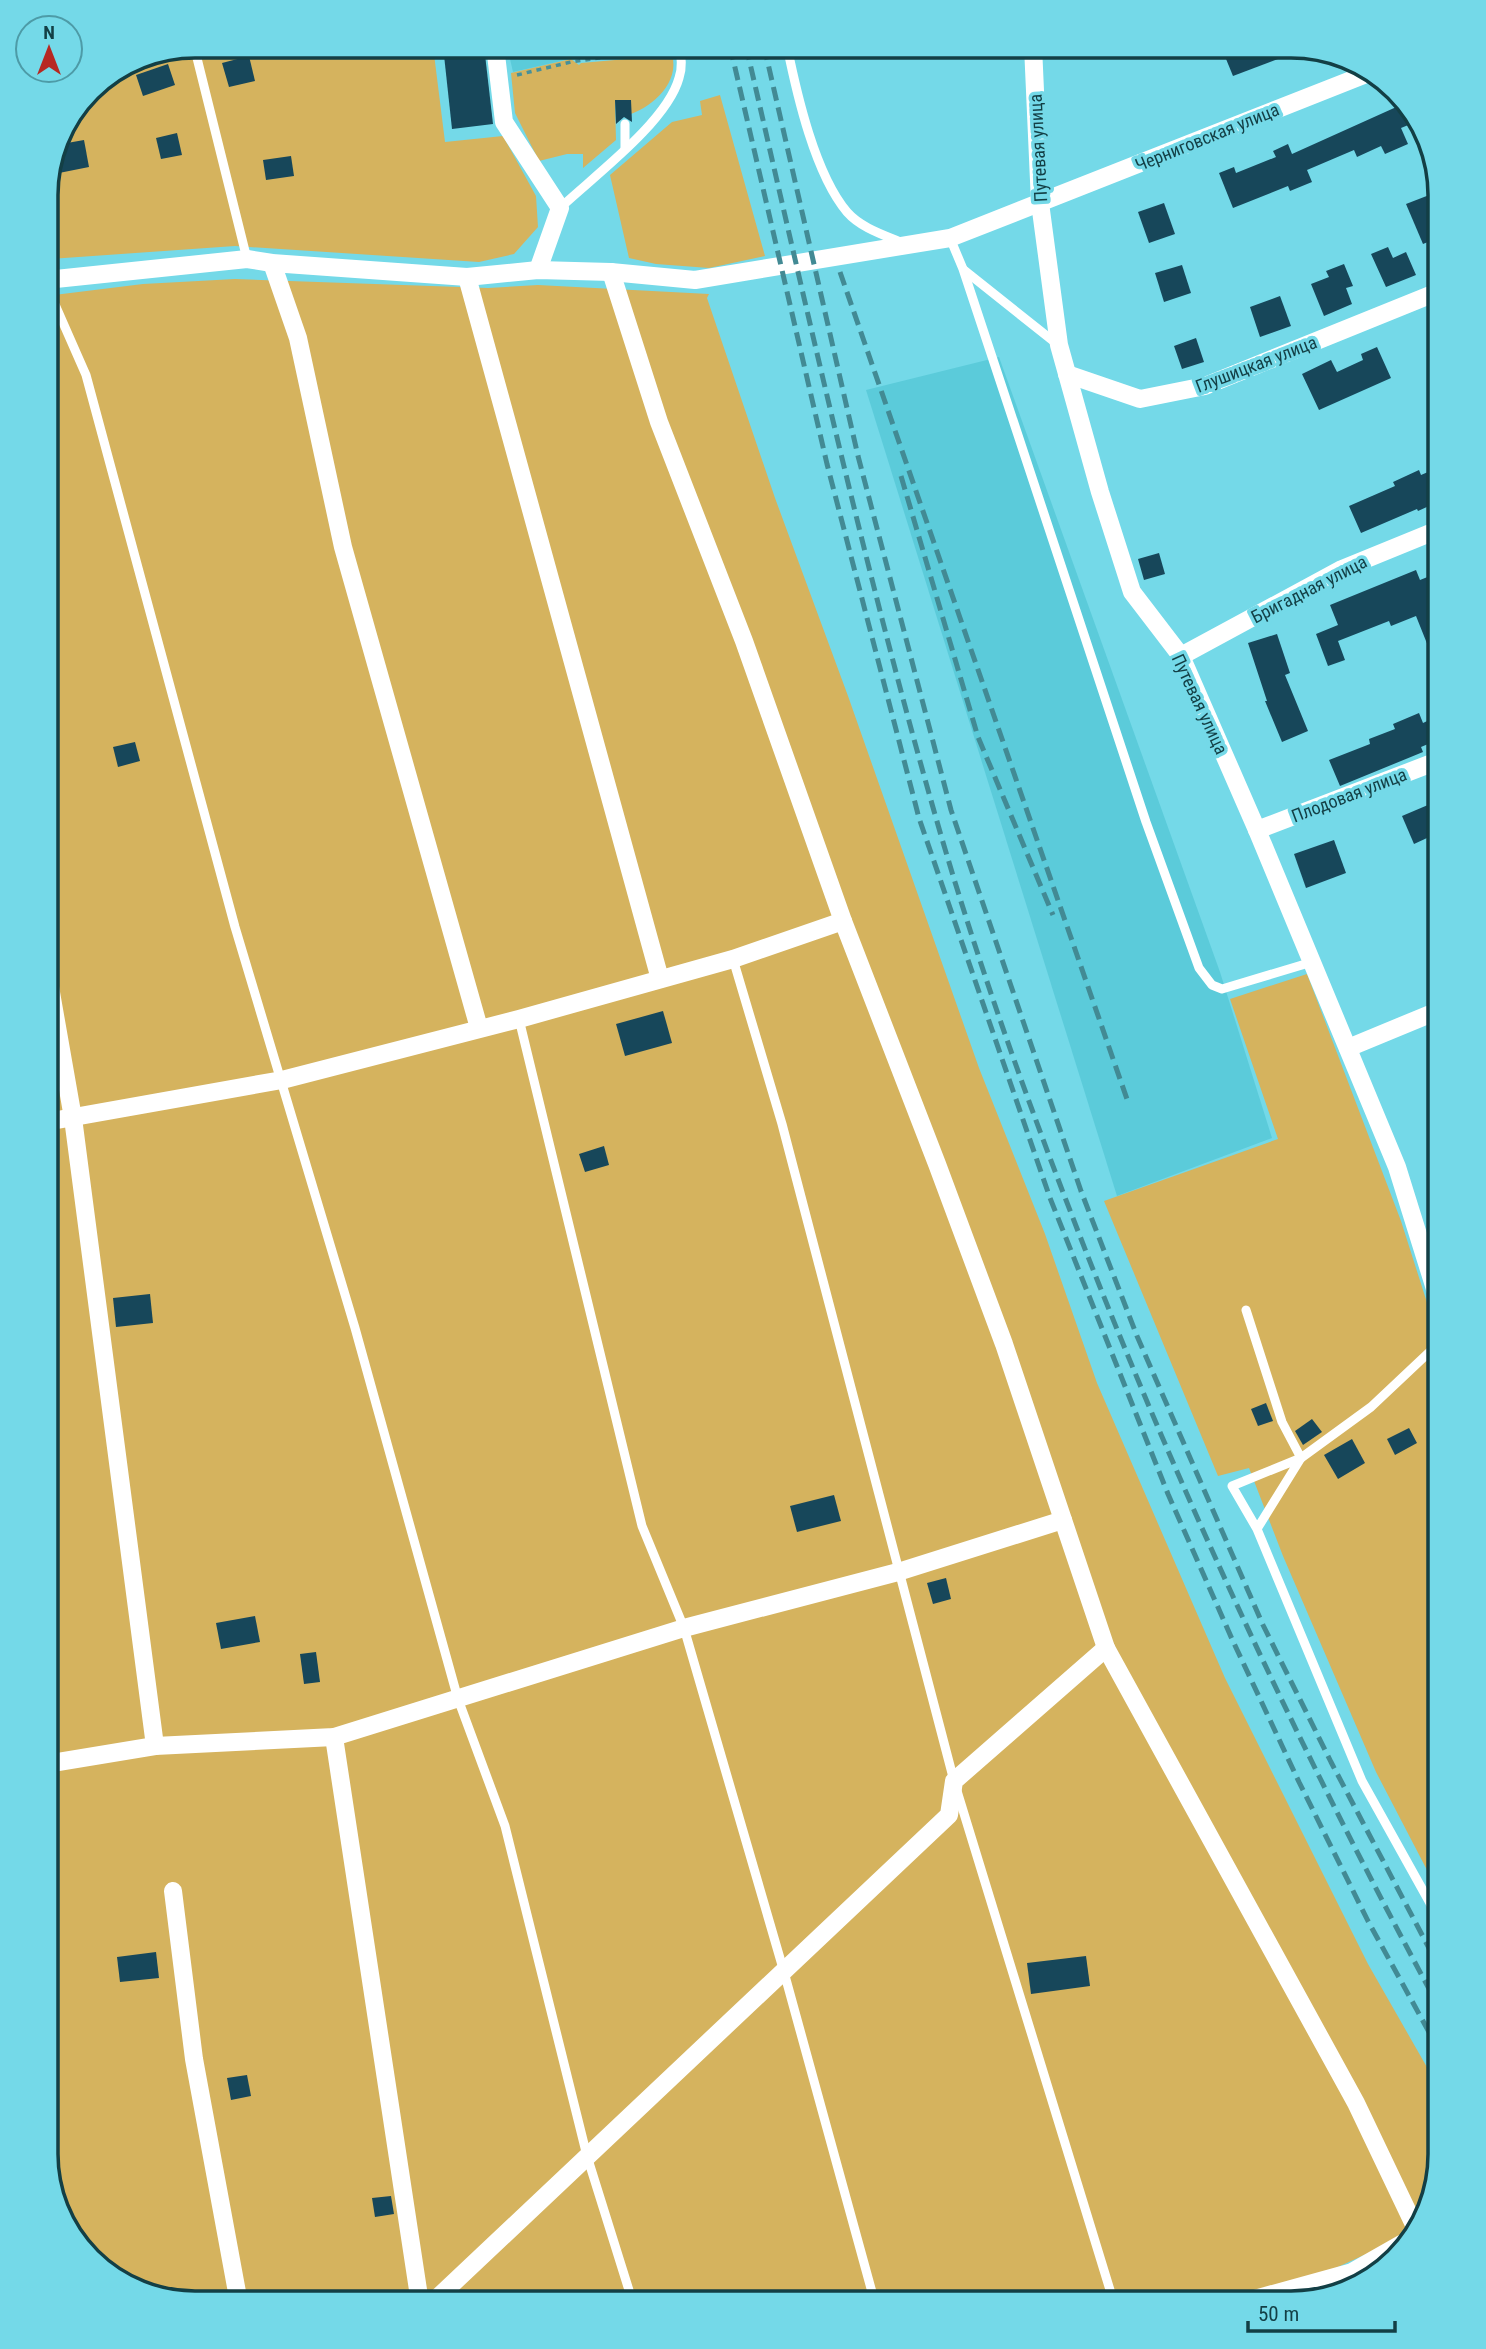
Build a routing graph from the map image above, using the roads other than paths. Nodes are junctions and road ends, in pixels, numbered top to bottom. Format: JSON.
{"nodes":[{"id":1,"x":197,"y":58,"type":"edge"},
{"id":2,"x":497,"y":58,"type":"edge"},
{"id":3,"x":681,"y":58,"type":"edge"},
{"id":4,"x":790,"y":58,"type":"edge"},
{"id":5,"x":1034,"y":58,"type":"edge"},
{"id":6,"x":1360,"y":77,"type":"edge"},
{"id":7,"x":625,"y":124,"type":"dead end"},
{"id":8,"x":625,"y":148,"type":"junction"},
{"id":9,"x":1040,"y":204,"type":"junction"},
{"id":10,"x":560,"y":208,"type":"junction"},
{"id":11,"x":950,"y":238,"type":"junction"},
{"id":12,"x":908,"y":246,"type":"junction"},
{"id":13,"x":247,"y":259,"type":"junction"},
{"id":14,"x":272,"y":263,"type":"junction"},
{"id":15,"x":963,"y":269,"type":"junction"},
{"id":16,"x":537,"y":270,"type":"junction"},
{"id":17,"x":611,"y":272,"type":"junction"},
{"id":18,"x":467,"y":276,"type":"junction"},
{"id":19,"x":58,"y":281,"type":"edge"},
{"id":20,"x":1428,"y":296,"type":"edge"},
{"id":21,"x":58,"y":310,"type":"edge"},
{"id":22,"x":1059,"y":345,"type":"junction"},
{"id":23,"x":1066,"y":374,"type":"junction"},
{"id":24,"x":1428,"y":533,"type":"edge"},
{"id":25,"x":1181,"y":656,"type":"junction"},
{"id":26,"x":1428,"y":765,"type":"edge"},
{"id":27,"x":1257,"y":830,"type":"junction"},
{"id":28,"x":843,"y":921,"type":"junction"},
{"id":29,"x":733,"y":959,"type":"junction"},
{"id":30,"x":1313,"y":962,"type":"junction"},
{"id":31,"x":660,"y":979,"type":"junction"},
{"id":32,"x":1428,"y":1015,"type":"edge"},
{"id":33,"x":519,"y":1019,"type":"junction"},
{"id":34,"x":479,"y":1028,"type":"junction"},
{"id":35,"x":58,"y":1032,"type":"edge"},
{"id":36,"x":1348,"y":1048,"type":"junction"},
{"id":37,"x":282,"y":1080,"type":"junction"},
{"id":38,"x":73,"y":1118,"type":"junction"},
{"id":39,"x":58,"y":1120,"type":"edge"},
{"id":40,"x":1428,"y":1266,"type":"edge"},
{"id":41,"x":1246,"y":1310,"type":"dead end"},
{"id":42,"x":1428,"y":1353,"type":"edge"},
{"id":43,"x":1301,"y":1458,"type":"junction"},
{"id":44,"x":1063,"y":1520,"type":"junction"},
{"id":45,"x":1257,"y":1530,"type":"junction"},
{"id":46,"x":898,"y":1572,"type":"junction"},
{"id":47,"x":684,"y":1628,"type":"junction"},
{"id":48,"x":1106,"y":1648,"type":"junction"},
{"id":49,"x":458,"y":1699,"type":"junction"},
{"id":50,"x":334,"y":1737,"type":"junction"},
{"id":51,"x":155,"y":1746,"type":"junction"},
{"id":52,"x":58,"y":1761,"type":"edge"},
{"id":53,"x":954,"y":1782,"type":"junction"},
{"id":54,"x":173,"y":1891,"type":"dead end"},
{"id":55,"x":1428,"y":1899,"type":"edge"},
{"id":56,"x":784,"y":1972,"type":"junction"},
{"id":57,"x":587,"y":2156,"type":"junction"},
{"id":58,"x":1411,"y":2219,"type":"edge"},
{"id":59,"x":237,"y":2291,"type":"edge"},
{"id":60,"x":418,"y":2291,"type":"edge"},
{"id":61,"x":445,"y":2291,"type":"edge"},
{"id":62,"x":629,"y":2291,"type":"edge"},
{"id":63,"x":872,"y":2291,"type":"edge"},
{"id":64,"x":1110,"y":2291,"type":"edge"}],
"edges":[{"from":1,"to":13,"type":"lane"},
{"from":2,"to":10,"type":"street"},
{"from":3,"to":8,"type":"lane"},
{"from":4,"to":12,"type":"lane"},
{"from":5,"to":9,"type":"street","name":"Путевая улица"},
{"from":6,"to":9,"type":"street","name":"Черниговская улица"},
{"from":7,"to":8,"type":"lane"},
{"from":8,"to":10,"type":"lane"},
{"from":9,"to":11,"type":"street","name":"Черниговская улица"},
{"from":9,"to":22,"type":"street","name":"Путевая улица"},
{"from":10,"to":16,"type":"street"},
{"from":11,"to":12,"type":"street","name":"Черниговская улица"},
{"from":11,"to":15,"type":"lane"},
{"from":12,"to":17,"type":"street","name":"Черниговская улица"},
{"from":13,"to":14,"type":"street","name":"Черниговская улица"},
{"from":13,"to":19,"type":"street","name":"Черниговская улица"},
{"from":14,"to":18,"type":"street","name":"Черниговская улица"},
{"from":14,"to":34,"type":"street"},
{"from":15,"to":22,"type":"lane"},
{"from":15,"to":30,"type":"lane"},
{"from":16,"to":17,"type":"street","name":"Черниговская улица"},
{"from":16,"to":18,"type":"street","name":"Черниговская улица"},
{"from":17,"to":28,"type":"street"},
{"from":18,"to":31,"type":"street"},
{"from":20,"to":23,"type":"street","name":"Глушицкая улица"},
{"from":21,"to":37,"type":"lane"},
{"from":22,"to":23,"type":"street","name":"Путевая улица"},
{"from":23,"to":25,"type":"street","name":"Путевая улица"},
{"from":24,"to":25,"type":"street","name":"Бригадная улица"},
{"from":25,"to":27,"type":"street","name":"Путевая улица"},
{"from":26,"to":27,"type":"street","name":"Плодовая улица"},
{"from":27,"to":30,"type":"street","name":"Путевая улица"},
{"from":28,"to":29,"type":"street"},
{"from":28,"to":44,"type":"street"},
{"from":29,"to":31,"type":"street"},
{"from":29,"to":46,"type":"lane"},
{"from":30,"to":36,"type":"street","name":"Путевая улица"},
{"from":31,"to":33,"type":"street"},
{"from":32,"to":36,"type":"street"},
{"from":33,"to":34,"type":"street"},
{"from":33,"to":47,"type":"lane"},
{"from":34,"to":37,"type":"street"},
{"from":35,"to":38,"type":"street"},
{"from":36,"to":40,"type":"street","name":"Путевая улица"},
{"from":37,"to":38,"type":"street"},
{"from":37,"to":49,"type":"lane"},
{"from":38,"to":39,"type":"street"},
{"from":38,"to":51,"type":"street"},
{"from":41,"to":43,"type":"lane"},
{"from":42,"to":43,"type":"lane"},
{"from":43,"to":45,"type":"lane"},
{"from":43,"to":45,"type":"lane"},
{"from":44,"to":46,"type":"street"},
{"from":44,"to":48,"type":"street"},
{"from":45,"to":55,"type":"lane"},
{"from":46,"to":47,"type":"street"},
{"from":46,"to":53,"type":"lane"},
{"from":47,"to":49,"type":"street"},
{"from":47,"to":56,"type":"lane"},
{"from":48,"to":53,"type":"street"},
{"from":48,"to":58,"type":"street"},
{"from":49,"to":50,"type":"street"},
{"from":49,"to":57,"type":"lane"},
{"from":50,"to":51,"type":"street"},
{"from":50,"to":60,"type":"street"},
{"from":51,"to":52,"type":"street"},
{"from":53,"to":56,"type":"street"},
{"from":53,"to":64,"type":"lane"},
{"from":54,"to":59,"type":"street"},
{"from":56,"to":57,"type":"street"},
{"from":56,"to":63,"type":"lane"},
{"from":57,"to":61,"type":"street"},
{"from":57,"to":62,"type":"lane"}]}
